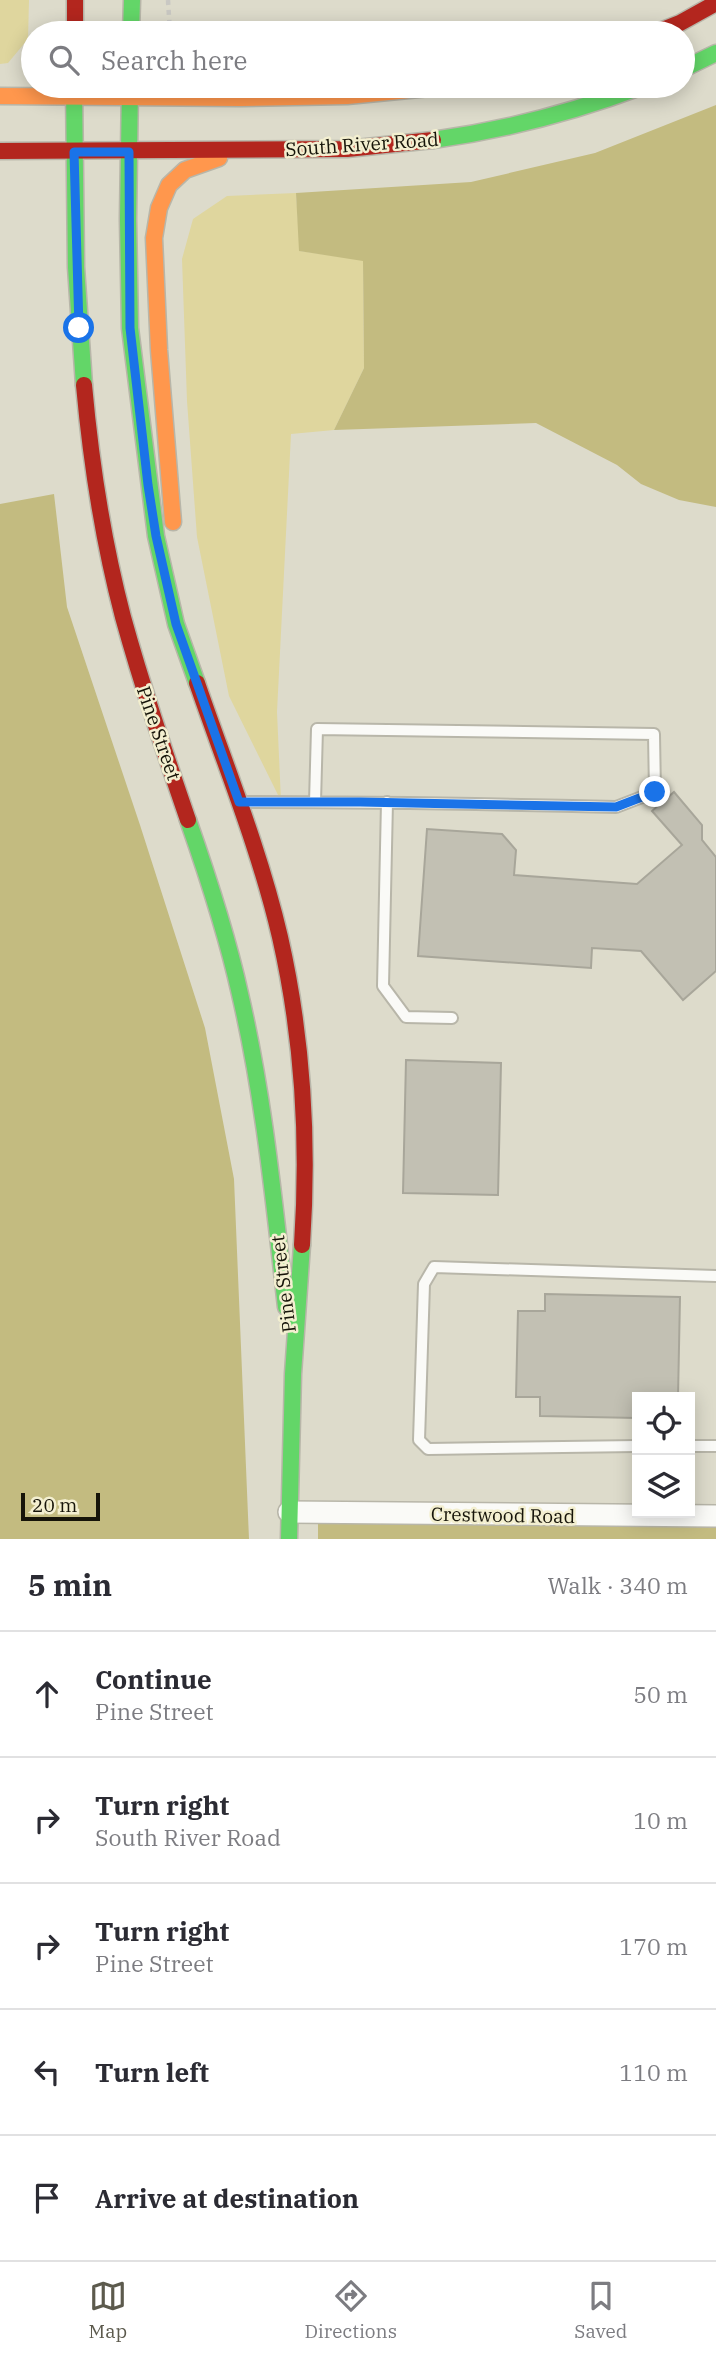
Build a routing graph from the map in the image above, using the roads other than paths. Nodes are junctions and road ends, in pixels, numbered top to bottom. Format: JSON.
{"nodes":[{"id":1,"x":75,"y":0,"type":"edge"},
{"id":2,"x":132,"y":0,"type":"edge"},
{"id":3,"x":716,"y":2,"type":"edge"},
{"id":4,"x":75,"y":21,"type":"edge"},
{"id":5,"x":131,"y":21,"type":"edge"},
{"id":6,"x":683,"y":21,"type":"edge"},
{"id":7,"x":716,"y":53,"type":"edge"},
{"id":8,"x":695,"y":63,"type":"edge"},
{"id":9,"x":21,"y":95,"type":"edge"},
{"id":10,"x":0,"y":96,"type":"edge"},
{"id":11,"x":74,"y":98,"type":"edge"},
{"id":12,"x":130,"y":98,"type":"edge"},
{"id":13,"x":611,"y":98,"type":"edge"},
{"id":14,"x":251,"y":150,"type":"junction"},
{"id":15,"x":0,"y":151,"type":"edge"},
{"id":16,"x":74,"y":152,"type":"junction"},
{"id":17,"x":129,"y":152,"type":"junction"},
{"id":18,"x":176,"y":540,"type":"dead end"},
{"id":19,"x":179,"y":567,"type":"dead end"},
{"id":20,"x":193,"y":675,"type":"junction"},
{"id":21,"x":239,"y":802,"type":"junction"},
{"id":22,"x":315,"y":802,"type":"junction"},
{"id":23,"x":387,"y":802,"type":"junction"},
{"id":24,"x":452,"y":1018,"type":"dead end"},
{"id":25,"x":716,"y":1276,"type":"edge"},
{"id":26,"x":293,"y":1374,"type":"junction"},
{"id":27,"x":632,"y":1446,"type":"edge"},
{"id":28,"x":695,"y":1446,"type":"edge"},
{"id":29,"x":716,"y":1446,"type":"edge"},
{"id":30,"x":289,"y":1512,"type":"junction"},
{"id":31,"x":716,"y":1516,"type":"edge"},
{"id":32,"x":289,"y":1539,"type":"edge"}],
"edges":[{"from":1,"to":4,"type":"main road"},
{"from":2,"to":5,"type":"main road"},
{"from":3,"to":6,"type":"main road"},
{"from":7,"to":8,"type":"main road"},
{"from":9,"to":10,"type":"main road"},
{"from":11,"to":16,"type":"main road","name":"Pine Street"},
{"from":12,"to":17,"type":"main road","name":"Pine Street"},
{"from":13,"to":14,"type":"main road","name":"South River Road"},
{"from":14,"to":17,"type":"main road","name":"South River Road"},
{"from":14,"to":18,"type":"main road"},
{"from":15,"to":16,"type":"main road","name":"South River Road"},
{"from":16,"to":17,"type":"main road","name":"South River Road"},
{"from":16,"to":26,"type":"main road","name":"Pine Street"},
{"from":17,"to":20,"type":"main road","name":"Pine Street"},
{"from":19,"to":20,"type":"main road"},
{"from":20,"to":21,"type":"main road","name":"Pine Street"},
{"from":21,"to":22,"type":"lane"},
{"from":21,"to":26,"type":"main road","name":"Pine Street"},
{"from":22,"to":23,"type":"lane"},
{"from":22,"to":23,"type":"lane"},
{"from":23,"to":24,"type":"lane"},
{"from":25,"to":27,"type":"lane"},
{"from":26,"to":30,"type":"main road","name":"Pine Street"},
{"from":28,"to":29,"type":"lane"},
{"from":30,"to":31,"type":"street","name":"Crestwood Road"},
{"from":30,"to":32,"type":"main road","name":"Pine Street"}]}
